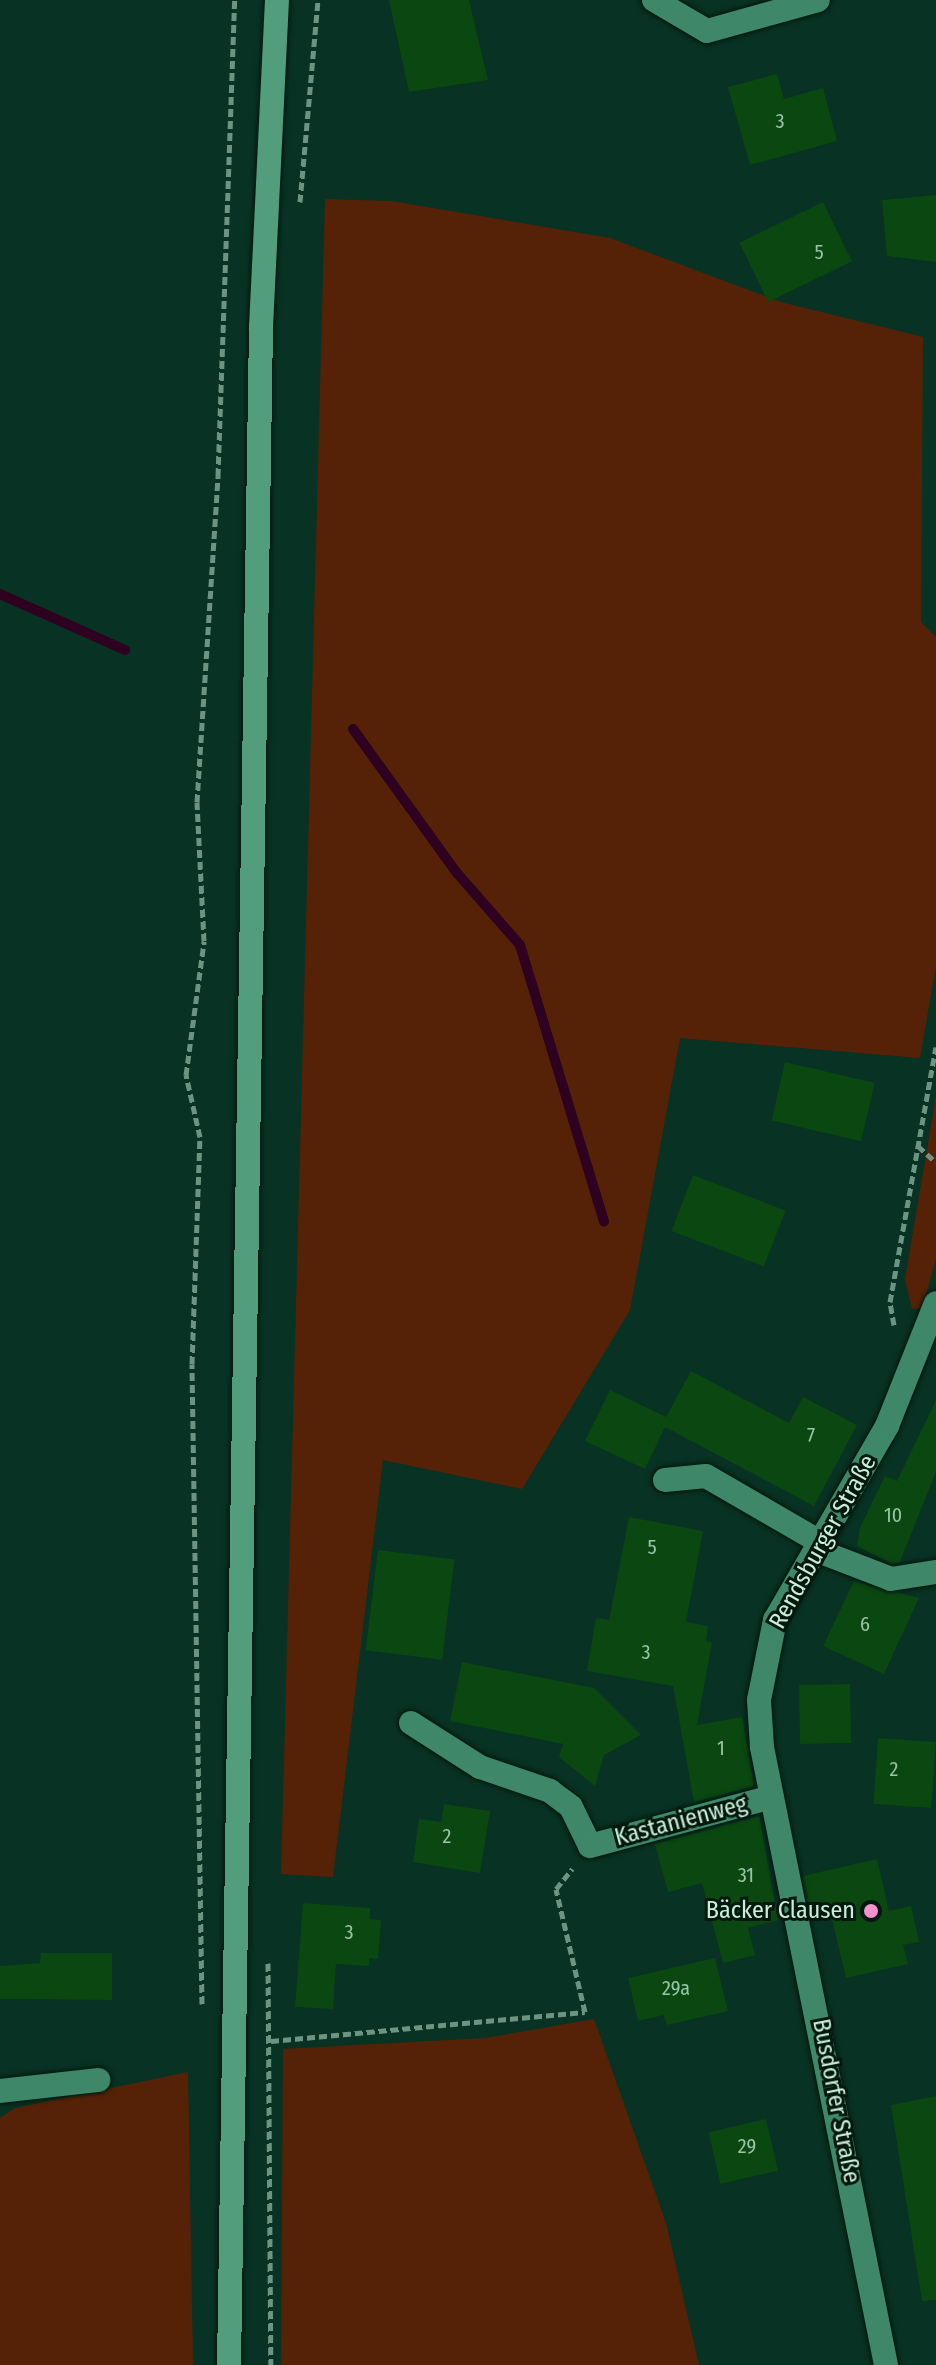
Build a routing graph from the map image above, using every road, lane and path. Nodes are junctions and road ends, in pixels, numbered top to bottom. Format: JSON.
{"nodes":[{"id":1,"x":235,"y":0,"type":"edge"},
{"id":2,"x":277,"y":0,"type":"edge"},
{"id":3,"x":654,"y":0,"type":"edge"},
{"id":4,"x":818,"y":0,"type":"edge"},
{"id":5,"x":936,"y":1047,"type":"edge"},
{"id":6,"x":917,"y":1146,"type":"junction"},
{"id":7,"x":936,"y":1162,"type":"edge"},
{"id":8,"x":936,"y":1303,"type":"edge"},
{"id":9,"x":897,"y":1339,"type":"dead end"},
{"id":10,"x":665,"y":1480,"type":"dead end"},
{"id":11,"x":818,"y":1546,"type":"junction"},
{"id":12,"x":936,"y":1572,"type":"edge"},
{"id":13,"x":411,"y":1723,"type":"dead end"},
{"id":14,"x":772,"y":1797,"type":"junction"},
{"id":15,"x":781,"y":1838,"type":"joint"},
{"id":16,"x":590,"y":1846,"type":"junction"},
{"id":17,"x":202,"y":2009,"type":"dead end"},
{"id":18,"x":270,"y":2041,"type":"dead end"},
{"id":19,"x":98,"y":2080,"type":"dead end"},
{"id":20,"x":0,"y":2091,"type":"edge"},
{"id":21,"x":229,"y":2365,"type":"edge"},
{"id":22,"x":886,"y":2365,"type":"edge"}],
"edges":[{"from":1,"to":17,"type":"path"},
{"from":2,"to":21,"type":"main road"},
{"from":3,"to":4,"type":"street"},
{"from":5,"to":6,"type":"path"},
{"from":6,"to":7,"type":"path"},
{"from":6,"to":9,"type":"path"},
{"from":8,"to":11,"type":"street","name":"Rendsburger Straße"},
{"from":10,"to":11,"type":"street"},
{"from":11,"to":12,"type":"street"},
{"from":11,"to":14,"type":"street","name":"Rendsburger Straße"},
{"from":13,"to":16,"type":"street"},
{"from":14,"to":15,"type":"street","name":"Rendsburger Straße"},
{"from":14,"to":16,"type":"street","name":"Kastanienweg"},
{"from":15,"to":22,"type":"street","name":"Busdorfer Straße"},
{"from":16,"to":18,"type":"path"},
{"from":19,"to":20,"type":"street"}]}
